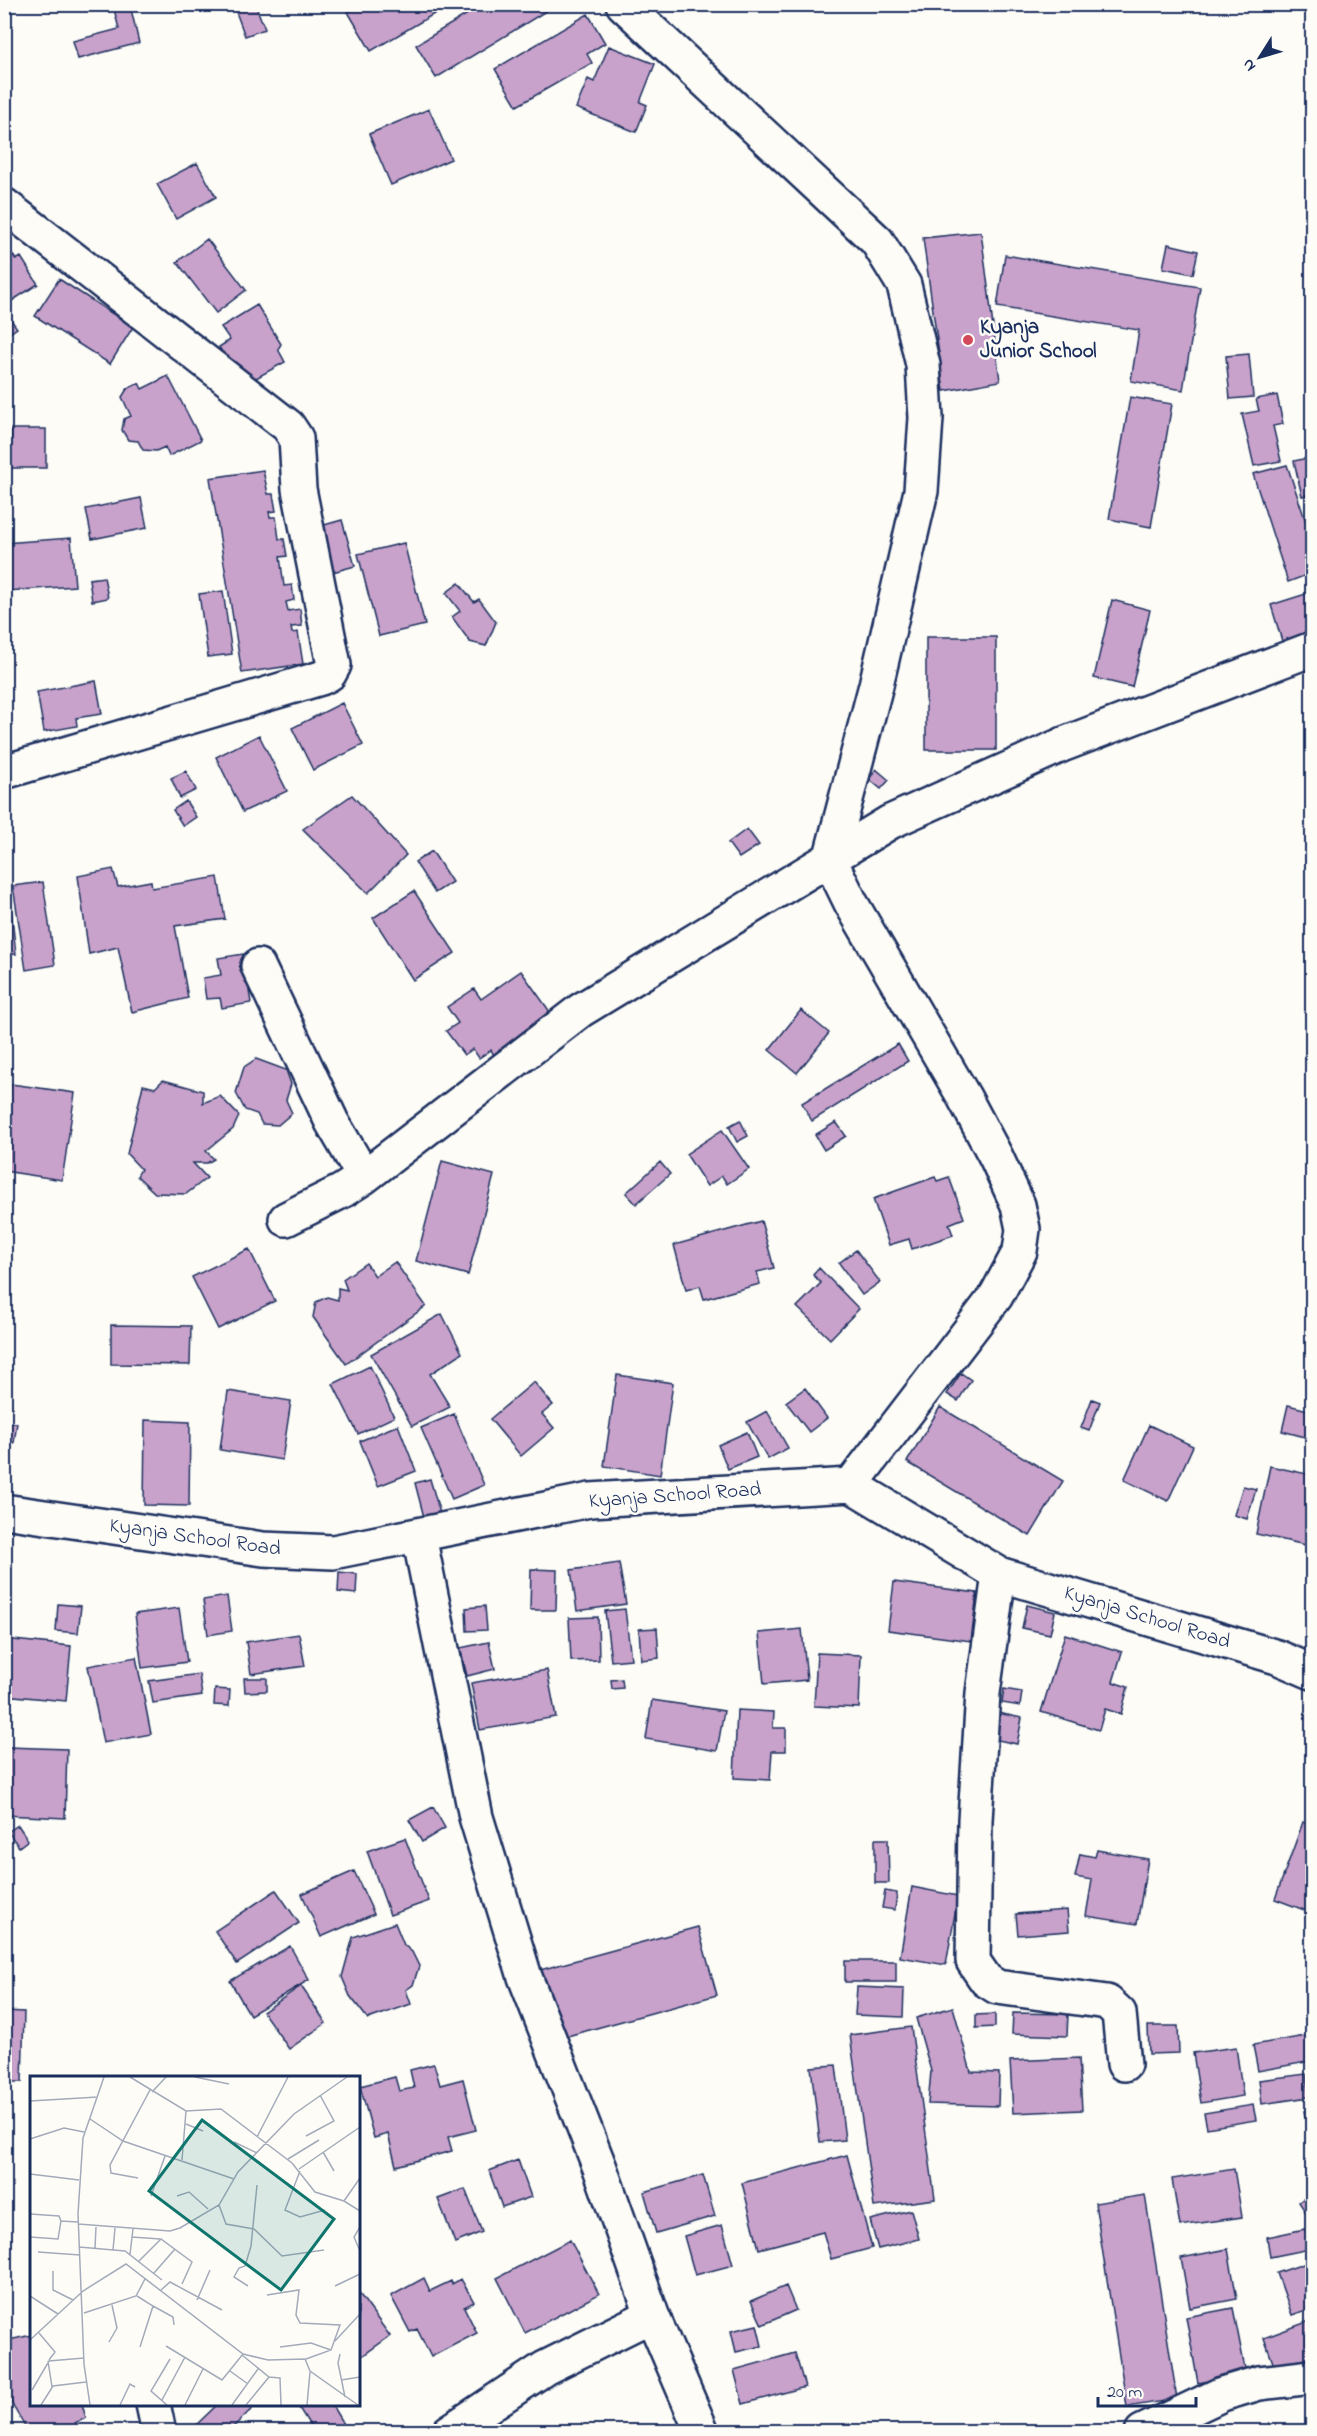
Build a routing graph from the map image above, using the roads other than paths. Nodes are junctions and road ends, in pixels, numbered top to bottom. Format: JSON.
{"nodes":[{"id":1,"x":623,"y":4,"type":"edge"},
{"id":2,"x":4,"y":205,"type":"edge"},
{"id":3,"x":1312,"y":649,"type":"edge"},
{"id":4,"x":4,"y":771,"type":"edge"},
{"id":5,"x":830,"y":860,"type":"junction"},
{"id":6,"x":258,"y":966,"type":"dead end"},
{"id":7,"x":364,"y":1177,"type":"junction"},
{"id":8,"x":286,"y":1219,"type":"dead end"},
{"id":9,"x":851,"y":1485,"type":"junction"},
{"id":10,"x":4,"y":1510,"type":"edge"},
{"id":11,"x":419,"y":1536,"type":"junction"},
{"id":12,"x":999,"y":1574,"type":"junction"},
{"id":13,"x":1312,"y":1672,"type":"edge"},
{"id":14,"x":1124,"y":2064,"type":"dead end"},
{"id":15,"x":652,"y":2315,"type":"junction"},
{"id":16,"x":1312,"y":2377,"type":"edge"},
{"id":17,"x":153,"y":2406,"type":"edge"},
{"id":18,"x":159,"y":2432,"type":"edge"},
{"id":19,"x":449,"y":2432,"type":"edge"},
{"id":20,"x":702,"y":2432,"type":"edge"},
{"id":21,"x":1142,"y":2432,"type":"edge"}],
"edges":[{"from":1,"to":5,"type":"street"},
{"from":2,"to":4,"type":"street"},
{"from":3,"to":5,"type":"street"},
{"from":5,"to":7,"type":"street"},
{"from":5,"to":9,"type":"street"},
{"from":6,"to":7,"type":"street"},
{"from":7,"to":8,"type":"street"},
{"from":9,"to":11,"type":"street","name":"Kyanja School Road"},
{"from":9,"to":12,"type":"street","name":"Kyanja School Road"},
{"from":10,"to":11,"type":"street","name":"Kyanja School Road"},
{"from":11,"to":15,"type":"street"},
{"from":12,"to":13,"type":"street","name":"Kyanja School Road"},
{"from":12,"to":14,"type":"street"},
{"from":15,"to":19,"type":"street"},
{"from":15,"to":20,"type":"street"},
{"from":16,"to":21,"type":"street"},
{"from":17,"to":18,"type":"street"}]}
